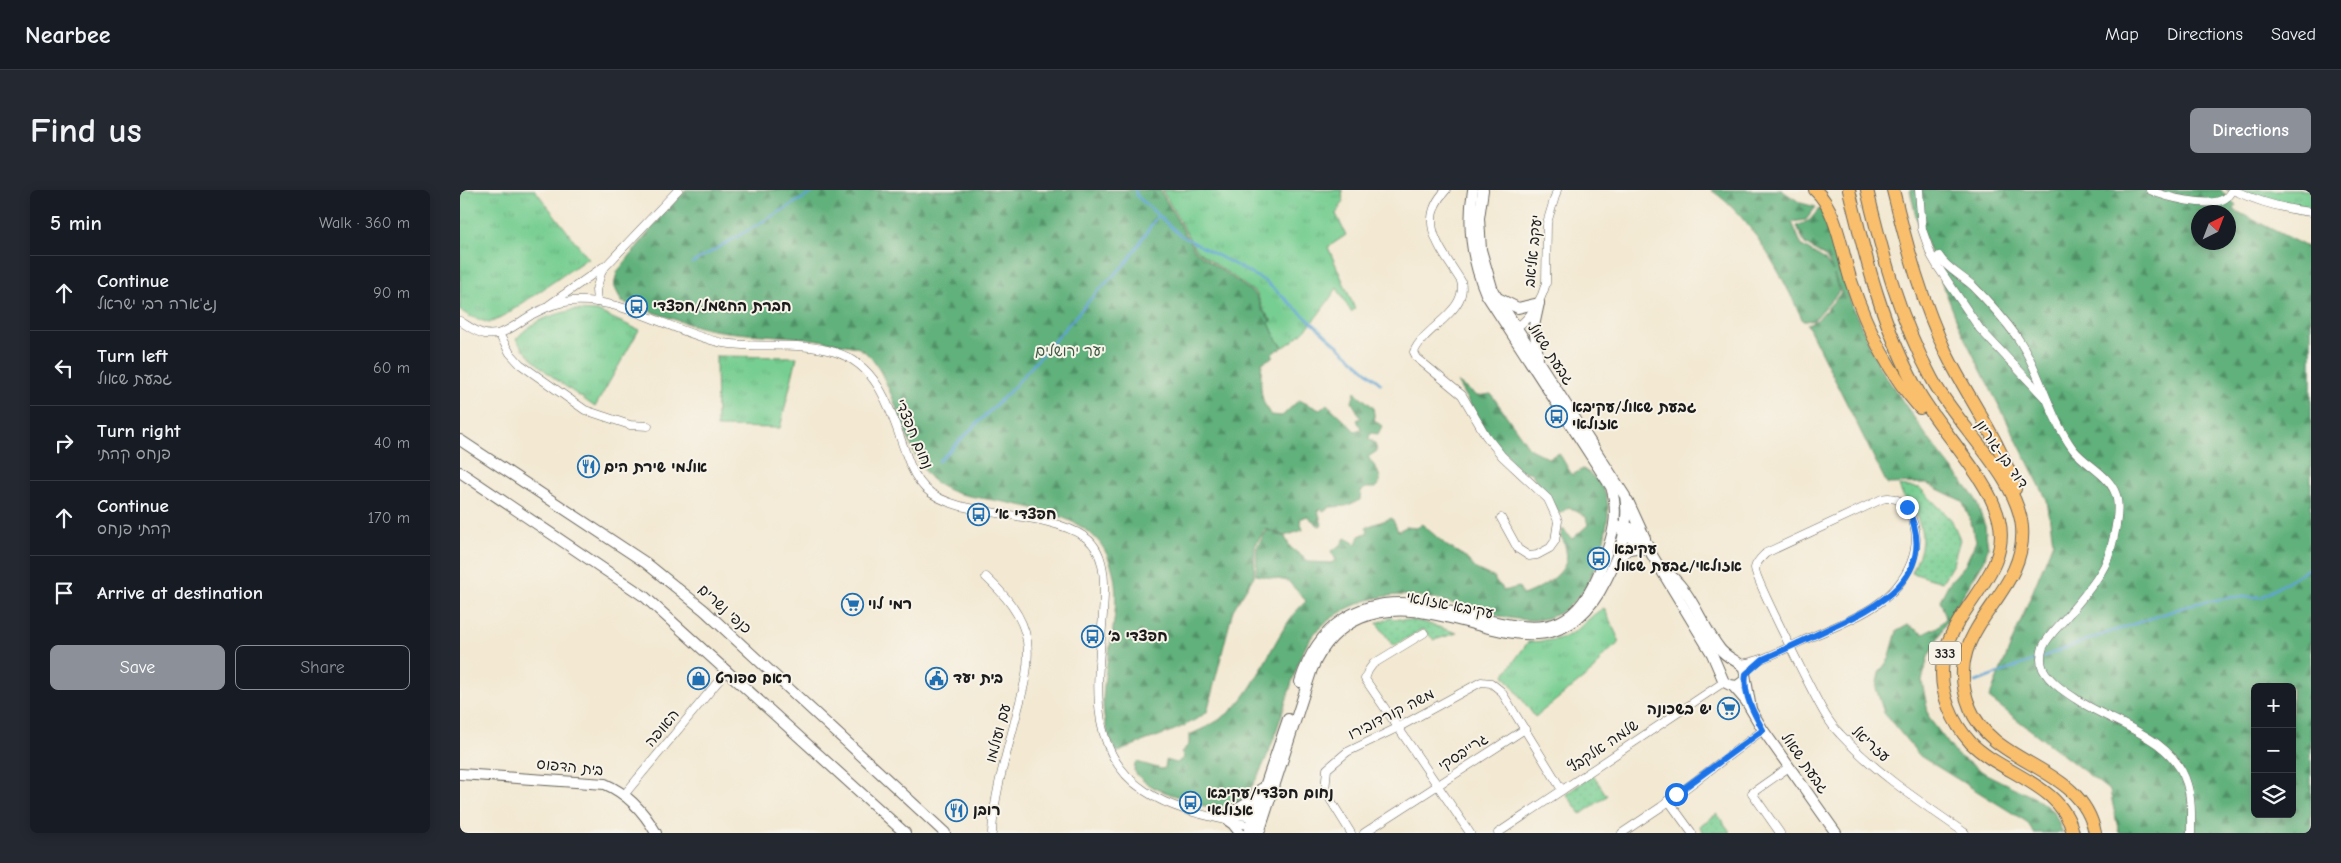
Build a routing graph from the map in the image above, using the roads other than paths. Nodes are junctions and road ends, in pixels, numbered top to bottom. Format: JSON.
{"nodes":[{"id":1,"x":678,"y":190,"type":"edge"},
{"id":2,"x":1446,"y":190,"type":"edge"},
{"id":3,"x":1472,"y":190,"type":"edge"},
{"id":4,"x":1483,"y":190,"type":"edge"},
{"id":5,"x":1557,"y":190,"type":"edge"},
{"id":6,"x":1815,"y":190,"type":"edge"},
{"id":7,"x":1849,"y":190,"type":"edge"},
{"id":8,"x":1867,"y":190,"type":"edge"},
{"id":9,"x":1893,"y":190,"type":"edge"},
{"id":10,"x":1919,"y":190,"type":"edge"},
{"id":11,"x":2150,"y":190,"type":"edge"},
{"id":12,"x":2232,"y":190,"type":"edge"},
{"id":13,"x":2311,"y":212,"type":"edge"},
{"id":14,"x":1939,"y":256,"type":"dead end"},
{"id":15,"x":609,"y":263,"type":"junction"},
{"id":16,"x":1496,"y":296,"type":"junction"},
{"id":17,"x":597,"y":302,"type":"junction"},
{"id":18,"x":1538,"y":303,"type":"junction"},
{"id":19,"x":542,"y":310,"type":"junction"},
{"id":20,"x":460,"y":321,"type":"edge"},
{"id":21,"x":1513,"y":331,"type":"junction"},
{"id":22,"x":500,"y":334,"type":"junction"},
{"id":23,"x":1539,"y":363,"type":"junction"},
{"id":24,"x":2048,"y":401,"type":"junction"},
{"id":25,"x":648,"y":426,"type":"dead end"},
{"id":26,"x":460,"y":440,"type":"edge"},
{"id":27,"x":1953,"y":444,"type":"junction"},
{"id":28,"x":460,"y":472,"type":"edge"},
{"id":29,"x":1625,"y":496,"type":"junction"},
{"id":30,"x":1501,"y":518,"type":"dead end"},
{"id":31,"x":1615,"y":526,"type":"junction"},
{"id":32,"x":2022,"y":527,"type":"junction"},
{"id":33,"x":1626,"y":529,"type":"junction"},
{"id":34,"x":1645,"y":545,"type":"junction"},
{"id":35,"x":1616,"y":558,"type":"junction"},
{"id":36,"x":1657,"y":565,"type":"junction"},
{"id":37,"x":986,"y":577,"type":"dead end"},
{"id":38,"x":1694,"y":623,"type":"junction"},
{"id":39,"x":1708,"y":627,"type":"junction"},
{"id":40,"x":1424,"y":633,"type":"dead end"},
{"id":41,"x":1791,"y":646,"type":"junction"},
{"id":42,"x":1763,"y":659,"type":"junction"},
{"id":43,"x":1738,"y":663,"type":"junction"},
{"id":44,"x":1745,"y":677,"type":"junction"},
{"id":45,"x":721,"y":678,"type":"dead end"},
{"id":46,"x":1726,"y":680,"type":"junction"},
{"id":47,"x":1751,"y":709,"type":"junction"},
{"id":48,"x":1399,"y":727,"type":"junction"},
{"id":49,"x":1525,"y":729,"type":"junction"},
{"id":50,"x":1763,"y":730,"type":"junction"},
{"id":51,"x":1788,"y":767,"type":"junction"},
{"id":52,"x":460,"y":774,"type":"edge"},
{"id":53,"x":1265,"y":784,"type":"junction"},
{"id":54,"x":1438,"y":785,"type":"junction"},
{"id":55,"x":1562,"y":790,"type":"junction"},
{"id":56,"x":624,"y":795,"type":"junction"},
{"id":57,"x":1668,"y":800,"type":"junction"},
{"id":58,"x":1227,"y":816,"type":"junction"},
{"id":59,"x":992,"y":819,"type":"junction"},
{"id":60,"x":1255,"y":827,"type":"edge"},
{"id":61,"x":656,"y":833,"type":"edge"},
{"id":62,"x":905,"y":833,"type":"edge"},
{"id":63,"x":945,"y":833,"type":"edge"},
{"id":64,"x":986,"y":833,"type":"edge"},
{"id":65,"x":992,"y":833,"type":"edge"},
{"id":66,"x":1240,"y":833,"type":"edge"},
{"id":67,"x":1351,"y":833,"type":"edge"},
{"id":68,"x":1364,"y":833,"type":"edge"},
{"id":69,"x":1470,"y":833,"type":"edge"},
{"id":70,"x":1498,"y":833,"type":"edge"},
{"id":71,"x":1622,"y":833,"type":"edge"},
{"id":72,"x":1692,"y":833,"type":"edge"},
{"id":73,"x":1780,"y":833,"type":"edge"},
{"id":74,"x":1836,"y":833,"type":"edge"},
{"id":75,"x":1965,"y":833,"type":"edge"},
{"id":76,"x":2073,"y":833,"type":"edge"},
{"id":77,"x":2095,"y":833,"type":"edge"},
{"id":78,"x":2191,"y":833,"type":"edge"}],
"edges":[{"from":1,"to":15,"type":"street"},
{"from":2,"to":30,"type":"street"},
{"from":3,"to":21,"type":"street","name":"גבעת שאול"},
{"from":4,"to":16,"type":"street","name":"גבעת שאול"},
{"from":5,"to":18,"type":"street","name":"יעקב אליאב"},
{"from":6,"to":27,"type":"main road"},
{"from":7,"to":27,"type":"main road","number":"333"},
{"from":8,"to":32,"type":"main road","name":"דוד בן-גוריון","number":"333"},
{"from":9,"to":32,"type":"main road"},
{"from":10,"to":24,"type":"street"},
{"from":11,"to":12,"type":"street"},
{"from":12,"to":13,"type":"street"},
{"from":14,"to":24,"type":"street"},
{"from":15,"to":17,"type":"street"},
{"from":15,"to":19,"type":"street"},
{"from":16,"to":18,"type":"street"},
{"from":16,"to":21,"type":"street","name":"גבעת שאול"},
{"from":17,"to":19,"type":"street","name":"נחום חפצדי"},
{"from":17,"to":58,"type":"street","name":"נחום חפצדי"},
{"from":18,"to":21,"type":"street","name":"יעקב אליאב"},
{"from":18,"to":23,"type":"street"},
{"from":19,"to":22,"type":"street","name":"נחום חפצדי"},
{"from":20,"to":22,"type":"street"},
{"from":21,"to":23,"type":"street","name":"גבעת שאול"},
{"from":21,"to":31,"type":"street","name":"גבעת שאול"},
{"from":22,"to":25,"type":"street"},
{"from":23,"to":29,"type":"street","name":"גבעת שאול"},
{"from":24,"to":78,"type":"street"},
{"from":26,"to":63,"type":"street","name":"כנפי נשרים"},
{"from":27,"to":76,"type":"main road","number":"333"},
{"from":28,"to":62,"type":"street"},
{"from":29,"to":33,"type":"street","name":"גבעת שאול"},
{"from":29,"to":34,"type":"street"},
{"from":31,"to":33,"type":"street","name":"גבעת שאול"},
{"from":31,"to":53,"type":"street","name":"עקיבא אזולאי"},
{"from":32,"to":77,"type":"main road","name":"דוד בן-גוריון","number":"333"},
{"from":33,"to":34,"type":"street","name":"גבעת שאול"},
{"from":33,"to":35,"type":"street","name":"עקיבא אזולאי"},
{"from":34,"to":35,"type":"street"},
{"from":34,"to":36,"type":"street","name":"גבעת שאול"},
{"from":35,"to":60,"type":"street","name":"עקיבא אזולאי"},
{"from":36,"to":38,"type":"street","name":"גבעת שאול"},
{"from":36,"to":39,"type":"street","name":"גבעת שאול"},
{"from":37,"to":59,"type":"street","name":"עם ועולמו"},
{"from":38,"to":39,"type":"street"},
{"from":38,"to":46,"type":"street","name":"גבעת שאול"},
{"from":39,"to":43,"type":"street","name":"גבעת שאול"},
{"from":40,"to":48,"type":"street"},
{"from":41,"to":41,"type":"street","name":"עזריאל"},
{"from":41,"to":42,"type":"street"},
{"from":41,"to":75,"type":"street","name":"עזריאל"},
{"from":42,"to":43,"type":"street"},
{"from":42,"to":44,"type":"street"},
{"from":43,"to":44,"type":"street"},
{"from":43,"to":46,"type":"street"},
{"from":44,"to":46,"type":"street"},
{"from":44,"to":47,"type":"street","name":"גבעת שאול"},
{"from":45,"to":56,"type":"street","name":"האופה"},
{"from":46,"to":47,"type":"street","name":"גבעת שאול"},
{"from":46,"to":55,"type":"street","name":"שלמה אלקבץ"},
{"from":47,"to":50,"type":"street","name":"גבעת שאול"},
{"from":48,"to":49,"type":"street","name":"משה קורדובירו"},
{"from":48,"to":54,"type":"street"},
{"from":48,"to":67,"type":"street","name":"משה קורדובירו"},
{"from":49,"to":54,"type":"street","name":"גרייבסקי"},
{"from":49,"to":55,"type":"street"},
{"from":50,"to":51,"type":"street","name":"גבעת שאול"},
{"from":50,"to":57,"type":"street"},
{"from":51,"to":73,"type":"street"},
{"from":51,"to":74,"type":"street","name":"גבעת שאול"},
{"from":52,"to":56,"type":"street","name":"בית הדפוס"},
{"from":53,"to":58,"type":"street"},
{"from":53,"to":60,"type":"street","name":"עקיבא אזולאי"},
{"from":54,"to":68,"type":"street","name":"גרייבסקי"},
{"from":54,"to":69,"type":"street"},
{"from":55,"to":70,"type":"street","name":"שלמה אלקבץ"},
{"from":56,"to":61,"type":"street","name":"בית הדפוס"},
{"from":57,"to":71,"type":"street"},
{"from":57,"to":72,"type":"street"},
{"from":58,"to":60,"type":"street","name":"נחום חפצדי"},
{"from":58,"to":66,"type":"street"},
{"from":59,"to":64,"type":"street","name":"עם ועולמו"},
{"from":59,"to":65,"type":"street","name":"עם ועולמו"}]}
